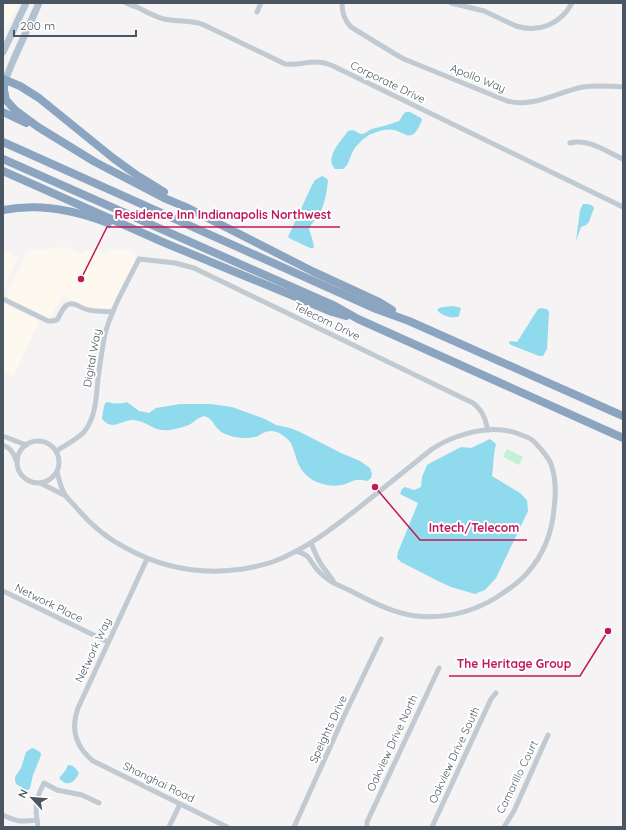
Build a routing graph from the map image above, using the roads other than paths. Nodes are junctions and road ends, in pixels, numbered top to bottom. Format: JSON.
{"nodes":[{"id":1,"x":26,"y":3,"type":"edge"},
{"id":2,"x":39,"y":3,"type":"edge"},
{"id":3,"x":126,"y":3,"type":"edge"},
{"id":4,"x":261,"y":3,"type":"edge"},
{"id":5,"x":342,"y":3,"type":"edge"},
{"id":6,"x":451,"y":3,"type":"edge"},
{"id":7,"x":572,"y":3,"type":"edge"},
{"id":8,"x":136,"y":5,"type":"edge"},
{"id":9,"x":257,"y":12,"type":"dead end"},
{"id":10,"x":3,"y":52,"type":"edge"},
{"id":11,"x":3,"y":82,"type":"edge"},
{"id":12,"x":623,"y":86,"type":"edge"},
{"id":13,"x":3,"y":112,"type":"edge"},
{"id":14,"x":38,"y":127,"type":"junction"},
{"id":15,"x":3,"y":142,"type":"edge"},
{"id":16,"x":570,"y":143,"type":"dead end"},
{"id":17,"x":3,"y":158,"type":"edge"},
{"id":18,"x":623,"y":159,"type":"edge"},
{"id":19,"x":3,"y":171,"type":"edge"},
{"id":20,"x":188,"y":208,"type":"junction"},
{"id":21,"x":623,"y":208,"type":"edge"},
{"id":22,"x":10,"y":209,"type":"edge"},
{"id":23,"x":165,"y":243,"type":"junction"},
{"id":24,"x":139,"y":259,"type":"joint"},
{"id":25,"x":3,"y":299,"type":"edge"},
{"id":26,"x":113,"y":312,"type":"junction"},
{"id":27,"x":358,"y":319,"type":"junction"},
{"id":28,"x":409,"y":321,"type":"junction"},
{"id":29,"x":623,"y":416,"type":"edge"},
{"id":30,"x":488,"y":430,"type":"junction"},
{"id":31,"x":3,"y":436,"type":"edge"},
{"id":32,"x":623,"y":438,"type":"edge"},
{"id":33,"x":3,"y":445,"type":"edge"},
{"id":34,"x":26,"y":445,"type":"junction"},
{"id":35,"x":56,"y":451,"type":"junction"},
{"id":36,"x":17,"y":461,"type":"junction"},
{"id":37,"x":57,"y":472,"type":"junction"},
{"id":38,"x":41,"y":483,"type":"junction"},
{"id":39,"x":66,"y":496,"type":"junction"},
{"id":40,"x":311,"y":543,"type":"junction"},
{"id":41,"x":296,"y":551,"type":"junction"},
{"id":42,"x":148,"y":559,"type":"junction"},
{"id":43,"x":334,"y":583,"type":"junction"},
{"id":44,"x":3,"y":591,"type":"edge"},
{"id":45,"x":381,"y":639,"type":"dead end"},
{"id":46,"x":108,"y":642,"type":"junction"},
{"id":47,"x":438,"y":668,"type":"dead end"},
{"id":48,"x":496,"y":693,"type":"dead end"},
{"id":49,"x":548,"y":735,"type":"dead end"},
{"id":50,"x":84,"y":752,"type":"joint"},
{"id":51,"x":99,"y":803,"type":"dead end"},
{"id":52,"x":180,"y":804,"type":"junction"},
{"id":53,"x":3,"y":815,"type":"edge"},
{"id":54,"x":37,"y":820,"type":"junction"},
{"id":55,"x":38,"y":827,"type":"edge"},
{"id":56,"x":169,"y":827,"type":"edge"},
{"id":57,"x":227,"y":827,"type":"edge"},
{"id":58,"x":294,"y":827,"type":"edge"},
{"id":59,"x":367,"y":827,"type":"edge"},
{"id":60,"x":432,"y":827,"type":"edge"},
{"id":61,"x":504,"y":827,"type":"edge"}],
"edges":[{"from":1,"to":10,"type":"main road"},
{"from":2,"to":11,"type":"main road"},
{"from":3,"to":8,"type":"street","name":"Corporate Drive"},
{"from":4,"to":9,"type":"street"},
{"from":5,"to":12,"type":"street","name":"Apollo Way"},
{"from":6,"to":7,"type":"street"},
{"from":8,"to":21,"type":"street","name":"Corporate Drive"},
{"from":11,"to":14,"type":"highway"},
{"from":11,"to":20,"type":"highway"},
{"from":13,"to":14,"type":"highway"},
{"from":14,"to":20,"type":"highway"},
{"from":15,"to":28,"type":"highway"},
{"from":16,"to":18,"type":"street"},
{"from":17,"to":27,"type":"highway"},
{"from":19,"to":23,"type":"highway"},
{"from":20,"to":28,"type":"highway"},
{"from":22,"to":23,"type":"highway"},
{"from":23,"to":27,"type":"highway"},
{"from":24,"to":26,"type":"street","name":"Digital Way"},
{"from":24,"to":30,"type":"street","name":"Telecom Drive"},
{"from":25,"to":26,"type":"street"},
{"from":26,"to":35,"type":"street","name":"Digital Way"},
{"from":27,"to":32,"type":"highway"},
{"from":28,"to":29,"type":"highway"},
{"from":30,"to":40,"type":"street"},
{"from":30,"to":43,"type":"street"},
{"from":31,"to":34,"type":"street"},
{"from":33,"to":36,"type":"street"},
{"from":34,"to":35,"type":"street"},
{"from":34,"to":36,"type":"street"},
{"from":35,"to":37,"type":"street"},
{"from":36,"to":38,"type":"street"},
{"from":37,"to":38,"type":"street"},
{"from":37,"to":39,"type":"street"},
{"from":38,"to":39,"type":"street"},
{"from":39,"to":42,"type":"street"},
{"from":40,"to":41,"type":"street"},
{"from":40,"to":43,"type":"street"},
{"from":41,"to":42,"type":"street"},
{"from":41,"to":43,"type":"street"},
{"from":42,"to":46,"type":"street","name":"Network Way"},
{"from":44,"to":46,"type":"street","name":"Network Place"},
{"from":45,"to":58,"type":"street","name":"Speights Drive"},
{"from":46,"to":50,"type":"street","name":"Network Way"},
{"from":47,"to":59,"type":"street","name":"Oakview Drive North"},
{"from":48,"to":60,"type":"street","name":"Oakview Drive South"},
{"from":49,"to":61,"type":"street","name":"Camarillo Court"},
{"from":50,"to":52,"type":"street","name":"Shanghai Road"},
{"from":51,"to":54,"type":"street"},
{"from":52,"to":56,"type":"street"},
{"from":52,"to":57,"type":"street","name":"Shanghai Road"},
{"from":53,"to":54,"type":"street"},
{"from":54,"to":55,"type":"street"}]}
